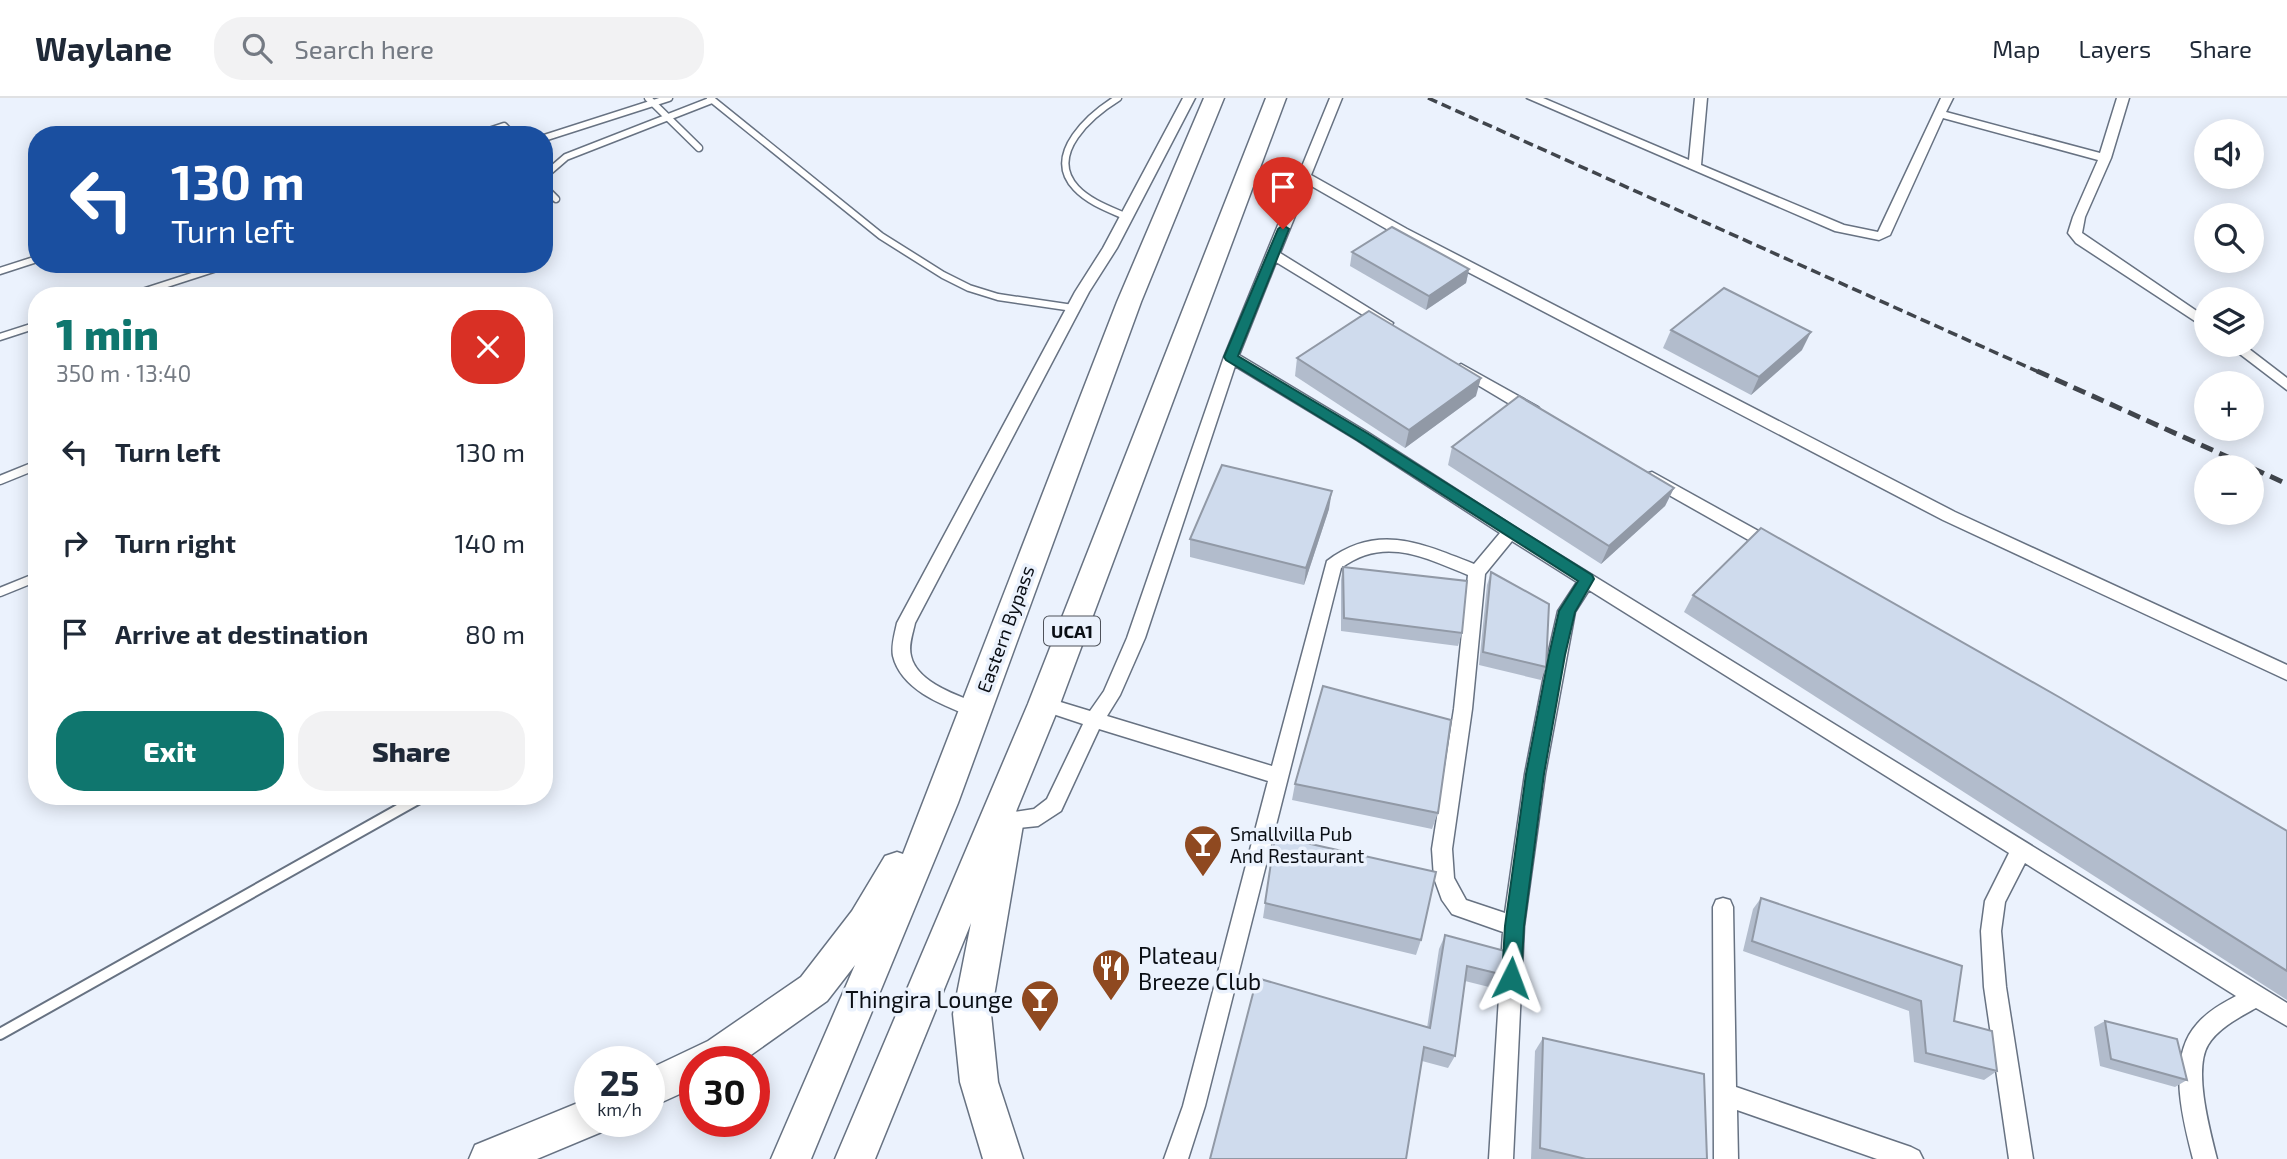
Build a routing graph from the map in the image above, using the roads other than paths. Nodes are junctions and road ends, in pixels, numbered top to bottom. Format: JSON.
{"nodes":[{"id":1,"x":669,"y":98,"type":"edge"},
{"id":2,"x":1118,"y":98,"type":"edge"},
{"id":3,"x":1189,"y":98,"type":"edge"},
{"id":4,"x":1214,"y":98,"type":"edge"},
{"id":5,"x":1276,"y":98,"type":"edge"},
{"id":6,"x":1336,"y":98,"type":"edge"},
{"id":7,"x":1533,"y":98,"type":"edge"},
{"id":8,"x":1701,"y":98,"type":"edge"},
{"id":9,"x":1947,"y":98,"type":"edge"},
{"id":10,"x":2123,"y":98,"type":"edge"},
{"id":11,"x":711,"y":99,"type":"edge"},
{"id":12,"x":650,"y":101,"type":"edge"},
{"id":13,"x":1940,"y":114,"type":"junction"},
{"id":14,"x":668,"y":118,"type":"junction"},
{"id":15,"x":553,"y":135,"type":"edge"},
{"id":16,"x":699,"y":148,"type":"dead end"},
{"id":17,"x":2105,"y":158,"type":"junction"},
{"id":18,"x":1695,"y":167,"type":"junction"},
{"id":19,"x":553,"y":169,"type":"edge"},
{"id":20,"x":1305,"y":177,"type":"junction"},
{"id":21,"x":553,"y":196,"type":"edge"},
{"id":22,"x":556,"y":199,"type":"dead end"},
{"id":23,"x":1127,"y":217,"type":"junction"},
{"id":24,"x":1273,"y":254,"type":"junction"},
{"id":25,"x":28,"y":262,"type":"edge"},
{"id":26,"x":0,"y":271,"type":"edge"},
{"id":27,"x":201,"y":273,"type":"edge"},
{"id":28,"x":158,"y":287,"type":"edge"},
{"id":29,"x":1073,"y":308,"type":"junction"},
{"id":30,"x":2194,"y":316,"type":"edge"},
{"id":31,"x":28,"y":328,"type":"edge"},
{"id":32,"x":1402,"y":333,"type":"edge"},
{"id":33,"x":0,"y":337,"type":"edge"},
{"id":34,"x":1231,"y":357,"type":"junction"},
{"id":35,"x":2251,"y":357,"type":"edge"},
{"id":36,"x":1449,"y":362,"type":"edge"},
{"id":37,"x":2287,"y":385,"type":"edge"},
{"id":38,"x":1542,"y":416,"type":"edge"},
{"id":39,"x":28,"y":469,"type":"edge"},
{"id":40,"x":1636,"y":469,"type":"edge"},
{"id":41,"x":0,"y":480,"type":"edge"},
{"id":42,"x":1510,"y":532,"type":"junction"},
{"id":43,"x":1792,"y":557,"type":"edge"},
{"id":44,"x":1477,"y":572,"type":"junction"},
{"id":45,"x":1587,"y":579,"type":"junction"},
{"id":46,"x":28,"y":580,"type":"edge"},
{"id":47,"x":0,"y":592,"type":"edge"},
{"id":48,"x":2287,"y":673,"type":"edge"},
{"id":49,"x":1044,"y":704,"type":"junction"},
{"id":50,"x":975,"y":710,"type":"junction"},
{"id":51,"x":1094,"y":719,"type":"junction"},
{"id":52,"x":1014,"y":773,"type":"junction"},
{"id":53,"x":1280,"y":777,"type":"junction"},
{"id":54,"x":942,"y":803,"type":"junction"},
{"id":55,"x":407,"y":805,"type":"edge"},
{"id":56,"x":1007,"y":820,"type":"junction"},
{"id":57,"x":2021,"y":850,"type":"junction"},
{"id":58,"x":1723,"y":907,"type":"dead end"},
{"id":59,"x":1514,"y":926,"type":"junction"},
{"id":60,"x":2256,"y":996,"type":"junction"},
{"id":61,"x":2287,"y":1015,"type":"edge"},
{"id":62,"x":0,"y":1034,"type":"edge"},
{"id":63,"x":732,"y":1046,"type":"edge"},
{"id":64,"x":1724,"y":1094,"type":"junction"},
{"id":65,"x":574,"y":1124,"type":"edge"},
{"id":66,"x":489,"y":1159,"type":"edge"},
{"id":67,"x":791,"y":1159,"type":"edge"},
{"id":68,"x":855,"y":1159,"type":"edge"},
{"id":69,"x":1003,"y":1159,"type":"edge"},
{"id":70,"x":1176,"y":1159,"type":"edge"},
{"id":71,"x":1501,"y":1159,"type":"edge"},
{"id":72,"x":1726,"y":1159,"type":"edge"},
{"id":73,"x":1911,"y":1159,"type":"edge"},
{"id":74,"x":2021,"y":1159,"type":"edge"},
{"id":75,"x":2205,"y":1159,"type":"edge"}],
"edges":[{"from":1,"to":12,"type":"lane"},
{"from":2,"to":23,"type":"lane"},
{"from":3,"to":23,"type":"street"},
{"from":4,"to":50,"type":"main road","name":"Eastern Bypass"},
{"from":5,"to":49,"type":"main road","number":"UCA1"},
{"from":6,"to":20,"type":"street"},
{"from":7,"to":18,"type":"street"},
{"from":8,"to":18,"type":"street"},
{"from":9,"to":13,"type":"street"},
{"from":10,"to":17,"type":"street"},
{"from":11,"to":14,"type":"lane"},
{"from":11,"to":29,"type":"lane"},
{"from":12,"to":14,"type":"lane"},
{"from":12,"to":15,"type":"lane"},
{"from":13,"to":17,"type":"street"},
{"from":13,"to":18,"type":"street"},
{"from":14,"to":16,"type":"lane"},
{"from":14,"to":19,"type":"lane"},
{"from":17,"to":30,"type":"street"},
{"from":20,"to":24,"type":"street"},
{"from":20,"to":48,"type":"street"},
{"from":21,"to":22,"type":"lane"},
{"from":23,"to":29,"type":"street"},
{"from":24,"to":32,"type":"street"},
{"from":24,"to":34,"type":"street"},
{"from":25,"to":26,"type":"lane"},
{"from":27,"to":28,"type":"lane"},
{"from":29,"to":50,"type":"street"},
{"from":31,"to":33,"type":"lane"},
{"from":34,"to":42,"type":"street"},
{"from":34,"to":51,"type":"street"},
{"from":35,"to":37,"type":"street"},
{"from":36,"to":38,"type":"street"},
{"from":39,"to":41,"type":"lane"},
{"from":40,"to":43,"type":"street"},
{"from":42,"to":44,"type":"street"},
{"from":42,"to":45,"type":"street"},
{"from":44,"to":53,"type":"street"},
{"from":44,"to":59,"type":"street"},
{"from":45,"to":57,"type":"street"},
{"from":45,"to":59,"type":"street"},
{"from":46,"to":47,"type":"lane"},
{"from":49,"to":51,"type":"street"},
{"from":49,"to":52,"type":"main road","number":"UCA1"},
{"from":50,"to":54,"type":"main road","name":"Eastern Bypass"},
{"from":51,"to":53,"type":"street"},
{"from":51,"to":56,"type":"street"},
{"from":52,"to":56,"type":"main road"},
{"from":52,"to":68,"type":"main road","number":"UCA1"},
{"from":53,"to":70,"type":"street"},
{"from":54,"to":63,"type":"main road"},
{"from":54,"to":67,"type":"main road","name":"Eastern Bypass"},
{"from":55,"to":62,"type":"lane"},
{"from":56,"to":69,"type":"main road"},
{"from":57,"to":60,"type":"street"},
{"from":57,"to":74,"type":"street"},
{"from":58,"to":64,"type":"street"},
{"from":59,"to":71,"type":"street"},
{"from":60,"to":61,"type":"street"},
{"from":60,"to":75,"type":"street"},
{"from":64,"to":72,"type":"street"},
{"from":64,"to":73,"type":"street"},
{"from":65,"to":66,"type":"main road"}]}
